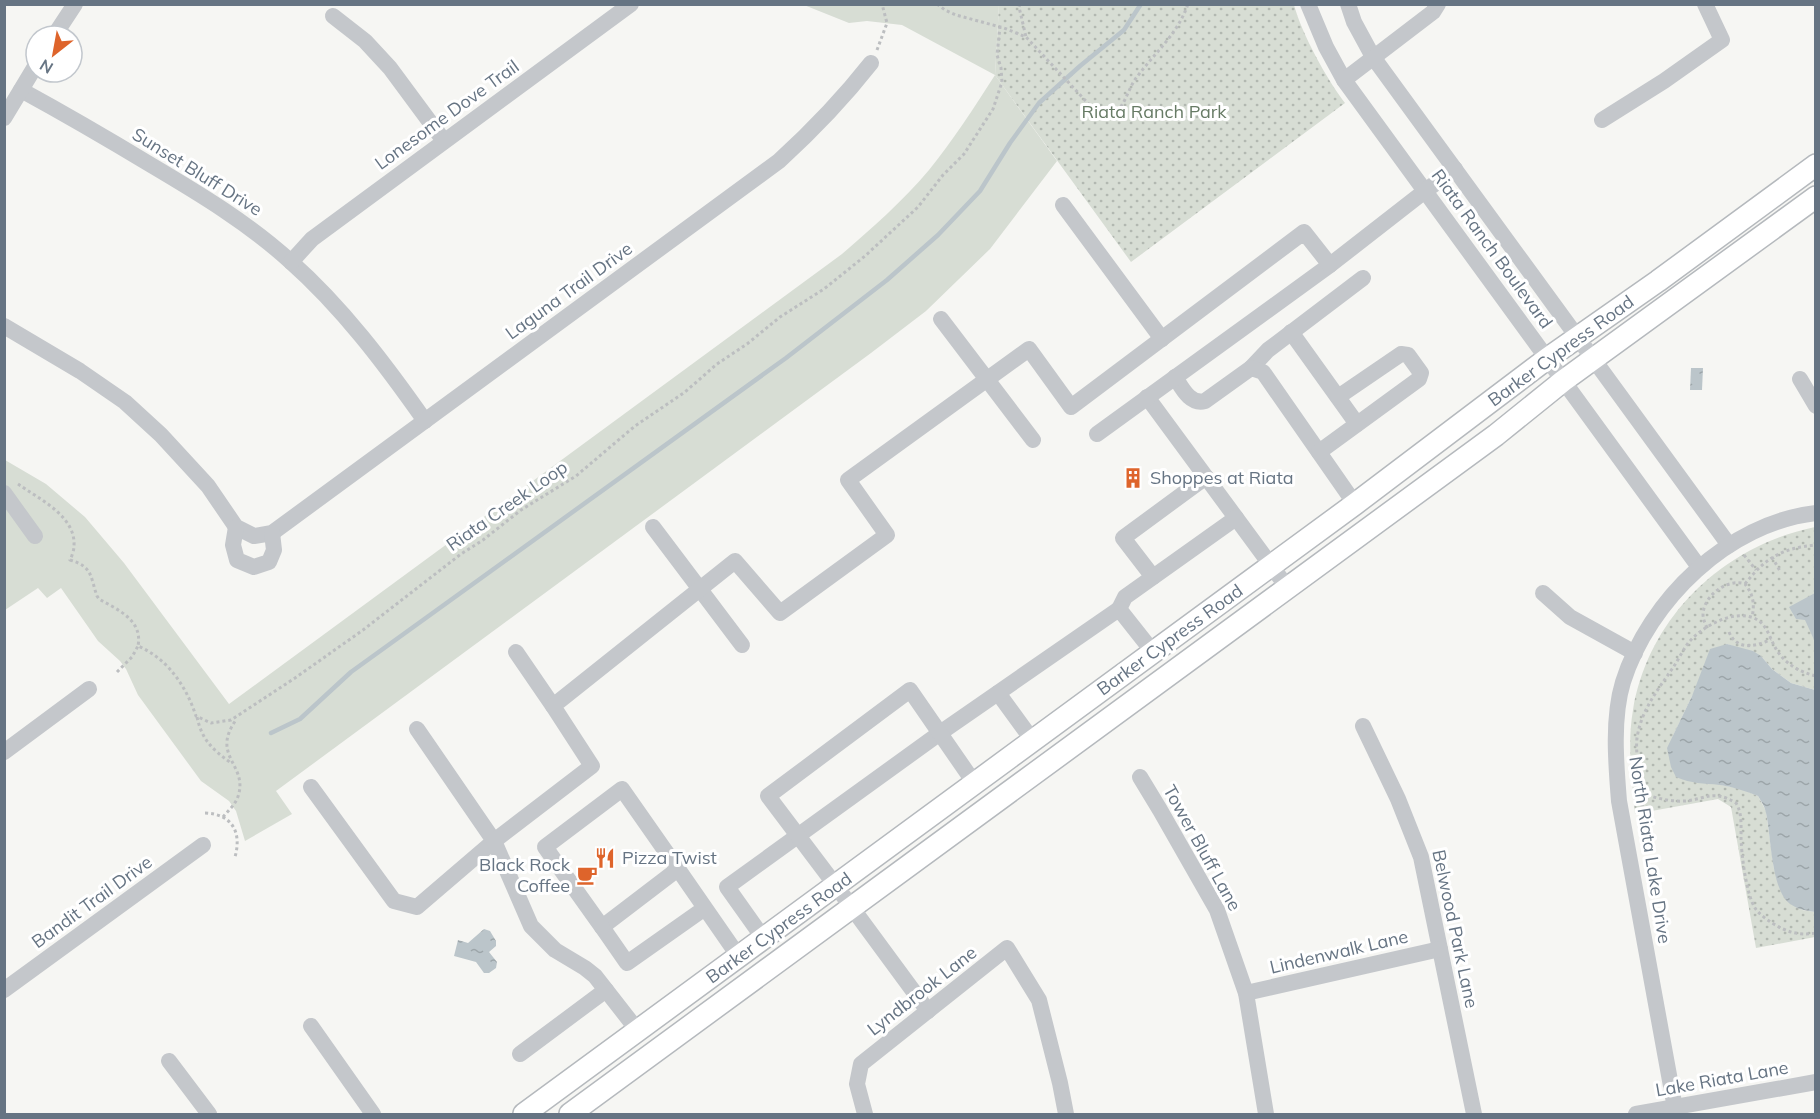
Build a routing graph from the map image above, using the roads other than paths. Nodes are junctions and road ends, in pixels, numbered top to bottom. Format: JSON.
{"nodes":[{"id":1,"x":75,"y":4,"type":"edge"},
{"id":2,"x":631,"y":4,"type":"edge"},
{"id":3,"x":1308,"y":4,"type":"edge"},
{"id":4,"x":1348,"y":4,"type":"edge"},
{"id":5,"x":1438,"y":4,"type":"edge"},
{"id":6,"x":1705,"y":4,"type":"edge"},
{"id":7,"x":333,"y":16,"type":"dead end"},
{"id":8,"x":62,"y":24,"type":"edge"},
{"id":9,"x":1373,"y":57,"type":"junction"},
{"id":10,"x":871,"y":63,"type":"road end"},
{"id":11,"x":1344,"y":80,"type":"junction"},
{"id":12,"x":25,"y":84,"type":"edge"},
{"id":13,"x":21,"y":90,"type":"junction"},
{"id":14,"x":4,"y":118,"type":"edge"},
{"id":15,"x":1602,"y":120,"type":"dead end"},
{"id":16,"x":444,"y":141,"type":"junction"},
{"id":17,"x":1815,"y":165,"type":"edge"},
{"id":18,"x":1455,"y":169,"type":"junction"},
{"id":19,"x":1425,"y":191,"type":"junction"},
{"id":20,"x":1815,"y":197,"type":"edge"},
{"id":21,"x":1063,"y":205,"type":"dead end"},
{"id":22,"x":291,"y":262,"type":"junction"},
{"id":23,"x":1330,"y":265,"type":"junction"},
{"id":24,"x":1363,"y":278,"type":"dead end"},
{"id":25,"x":941,"y":319,"type":"dead end"},
{"id":26,"x":4,"y":326,"type":"edge"},
{"id":27,"x":1291,"y":332,"type":"junction"},
{"id":28,"x":1578,"y":336,"type":"junction"},
{"id":29,"x":1162,"y":339,"type":"junction"},
{"id":30,"x":1548,"y":358,"type":"junction"},
{"id":31,"x":1594,"y":359,"type":"junction"},
{"id":32,"x":1251,"y":368,"type":"junction"},
{"id":33,"x":1175,"y":377,"type":"junction"},
{"id":34,"x":1800,"y":379,"type":"dead end"},
{"id":35,"x":986,"y":380,"type":"junction"},
{"id":36,"x":1563,"y":381,"type":"junction"},
{"id":37,"x":1147,"y":397,"type":"junction"},
{"id":38,"x":1338,"y":398,"type":"junction"},
{"id":39,"x":1815,"y":406,"type":"edge"},
{"id":40,"x":425,"y":421,"type":"junction"},
{"id":41,"x":1358,"y":424,"type":"junction"},
{"id":42,"x":1097,"y":434,"type":"dead end"},
{"id":43,"x":1033,"y":440,"type":"dead end"},
{"id":44,"x":1319,"y":452,"type":"junction"},
{"id":45,"x":1206,"y":477,"type":"junction"},
{"id":46,"x":9,"y":487,"type":"edge"},
{"id":47,"x":1355,"y":504,"type":"junction"},
{"id":48,"x":1815,"y":513,"type":"edge"},
{"id":49,"x":1236,"y":518,"type":"junction"},
{"id":50,"x":236,"y":527,"type":"junction"},
{"id":51,"x":653,"y":527,"type":"dead end"},
{"id":52,"x":272,"y":533,"type":"junction"},
{"id":53,"x":35,"y":536,"type":"dead end"},
{"id":54,"x":1736,"y":550,"type":"junction"},
{"id":55,"x":1271,"y":566,"type":"junction"},
{"id":56,"x":1699,"y":567,"type":"junction"},
{"id":57,"x":1153,"y":578,"type":"junction"},
{"id":58,"x":1287,"y":587,"type":"junction"},
{"id":59,"x":699,"y":589,"type":"junction"},
{"id":60,"x":1543,"y":593,"type":"dead end"},
{"id":61,"x":1119,"y":609,"type":"junction"},
{"id":62,"x":742,"y":645,"type":"dead end"},
{"id":63,"x":516,"y":652,"type":"dead end"},
{"id":64,"x":1153,"y":652,"type":"junction"},
{"id":65,"x":1635,"y":653,"type":"junction"},
{"id":66,"x":89,"y":689,"type":"dead end"},
{"id":67,"x":998,"y":693,"type":"junction"},
{"id":68,"x":553,"y":706,"type":"junction"},
{"id":69,"x":1363,"y":726,"type":"dead end"},
{"id":70,"x":417,"y":729,"type":"dead end"},
{"id":71,"x":940,"y":733,"type":"junction"},
{"id":72,"x":1033,"y":741,"type":"junction"},
{"id":73,"x":4,"y":753,"type":"edge"},
{"id":74,"x":1046,"y":765,"type":"junction"},
{"id":75,"x":1140,"y":777,"type":"dead end"},
{"id":76,"x":975,"y":784,"type":"junction"},
{"id":77,"x":311,"y":787,"type":"dead end"},
{"id":78,"x":798,"y":836,"type":"junction"},
{"id":79,"x":494,"y":841,"type":"junction"},
{"id":80,"x":203,"y":845,"type":"dead end"},
{"id":81,"x":678,"y":869,"type":"junction"},
{"id":82,"x":836,"y":886,"type":"junction"},
{"id":83,"x":705,"y":908,"type":"junction"},
{"id":84,"x":852,"y":908,"type":"junction"},
{"id":85,"x":602,"y":927,"type":"junction"},
{"id":86,"x":764,"y":939,"type":"junction"},
{"id":87,"x":1440,"y":949,"type":"junction"},
{"id":88,"x":739,"y":957,"type":"junction"},
{"id":89,"x":4,"y":990,"type":"edge"},
{"id":90,"x":606,"y":990,"type":"junction"},
{"id":91,"x":1246,"y":993,"type":"junction"},
{"id":92,"x":928,"y":1011,"type":"junction"},
{"id":93,"x":311,"y":1026,"type":"dead end"},
{"id":94,"x":638,"y":1031,"type":"junction"},
{"id":95,"x":655,"y":1052,"type":"junction"},
{"id":96,"x":520,"y":1054,"type":"dead end"},
{"id":97,"x":169,"y":1060,"type":"dead end"},
{"id":98,"x":1815,"y":1082,"type":"edge"},
{"id":99,"x":1675,"y":1108,"type":"junction"},
{"id":100,"x":208,"y":1114,"type":"edge"},
{"id":101,"x":373,"y":1114,"type":"edge"},
{"id":102,"x":524,"y":1114,"type":"edge"},
{"id":103,"x":570,"y":1114,"type":"edge"},
{"id":104,"x":865,"y":1114,"type":"edge"},
{"id":105,"x":1066,"y":1114,"type":"edge"},
{"id":106,"x":1266,"y":1114,"type":"edge"},
{"id":107,"x":1474,"y":1114,"type":"edge"},
{"id":108,"x":1636,"y":1114,"type":"edge"}],
"edges":[{"from":1,"to":8,"type":"street"},
{"from":2,"to":16,"type":"street","name":"Lonesome Dove Trail"},
{"from":3,"to":11,"type":"street","name":"Riata Ranch Boulevard"},
{"from":4,"to":9,"type":"street","name":"Riata Ranch Boulevard"},
{"from":5,"to":9,"type":"street"},
{"from":6,"to":15,"type":"street"},
{"from":7,"to":16,"type":"street"},
{"from":9,"to":11,"type":"street"},
{"from":9,"to":18,"type":"street","name":"Riata Ranch Boulevard"},
{"from":10,"to":40,"type":"street","name":"Laguna Trail Drive"},
{"from":11,"to":19,"type":"street","name":"Riata Ranch Boulevard"},
{"from":12,"to":13,"type":"street"},
{"from":13,"to":14,"type":"street"},
{"from":13,"to":22,"type":"street","name":"Sunset Bluff Drive"},
{"from":16,"to":22,"type":"street","name":"Lonesome Dove Trail"},
{"from":17,"to":28,"type":"main road","name":"Barker Cypress Road"},
{"from":18,"to":19,"type":"street"},
{"from":18,"to":28,"type":"street","name":"Riata Ranch Boulevard"},
{"from":19,"to":23,"type":"street"},
{"from":19,"to":30,"type":"street","name":"Riata Ranch Boulevard"},
{"from":20,"to":31,"type":"main road","name":"Barker Cypress Road"},
{"from":21,"to":29,"type":"street"},
{"from":22,"to":40,"type":"street","name":"Sunset Bluff Drive"},
{"from":23,"to":29,"type":"street"},
{"from":23,"to":33,"type":"street"},
{"from":24,"to":27,"type":"street"},
{"from":25,"to":35,"type":"street"},
{"from":26,"to":50,"type":"street"},
{"from":27,"to":32,"type":"street"},
{"from":27,"to":38,"type":"street"},
{"from":28,"to":30,"type":"main road","name":"Barker Cypress Road"},
{"from":28,"to":31,"type":"street","name":"Riata Ranch Boulevard"},
{"from":29,"to":35,"type":"street"},
{"from":30,"to":36,"type":"street","name":"Riata Ranch Boulevard"},
{"from":30,"to":47,"type":"main road","name":"Barker Cypress Road"},
{"from":31,"to":36,"type":"main road","name":"Barker Cypress Road"},
{"from":31,"to":54,"type":"street","name":"Riata Ranch Boulevard"},
{"from":32,"to":33,"type":"street"},
{"from":32,"to":44,"type":"street"},
{"from":33,"to":37,"type":"street"},
{"from":34,"to":39,"type":"street"},
{"from":35,"to":43,"type":"street"},
{"from":35,"to":59,"type":"street"},
{"from":36,"to":56,"type":"street","name":"Riata Ranch Boulevard"},
{"from":36,"to":58,"type":"main road","name":"Barker Cypress Road"},
{"from":37,"to":42,"type":"street"},
{"from":37,"to":45,"type":"street"},
{"from":38,"to":41,"type":"street"},
{"from":38,"to":41,"type":"street"},
{"from":40,"to":52,"type":"street","name":"Laguna Trail Drive"},
{"from":41,"to":44,"type":"street"},
{"from":44,"to":47,"type":"street"},
{"from":45,"to":49,"type":"street"},
{"from":45,"to":57,"type":"street"},
{"from":46,"to":53,"type":"street"},
{"from":47,"to":55,"type":"main road","name":"Barker Cypress Road"},
{"from":48,"to":54,"type":"street","name":"North Riata Lake Drive"},
{"from":49,"to":55,"type":"street"},
{"from":49,"to":57,"type":"street"},
{"from":50,"to":52,"type":"street","name":"Laguna Trail Drive"},
{"from":50,"to":52,"type":"street"},
{"from":51,"to":59,"type":"street"},
{"from":54,"to":56,"type":"street","name":"North Riata Lake Drive"},
{"from":55,"to":58,"type":"street"},
{"from":55,"to":64,"type":"main road","name":"Barker Cypress Road"},
{"from":56,"to":65,"type":"street","name":"North Riata Lake Drive"},
{"from":57,"to":61,"type":"street"},
{"from":58,"to":74,"type":"main road","name":"Barker Cypress Road"},
{"from":59,"to":62,"type":"street"},
{"from":59,"to":68,"type":"street"},
{"from":60,"to":65,"type":"street"},
{"from":61,"to":64,"type":"street"},
{"from":61,"to":67,"type":"street"},
{"from":63,"to":68,"type":"street"},
{"from":64,"to":72,"type":"main road","name":"Barker Cypress Road"},
{"from":65,"to":99,"type":"street","name":"North Riata Lake Drive"},
{"from":66,"to":73,"type":"street"},
{"from":67,"to":71,"type":"street"},
{"from":67,"to":72,"type":"street"},
{"from":68,"to":79,"type":"street"},
{"from":69,"to":87,"type":"street","name":"Belwood Park Lane"},
{"from":70,"to":79,"type":"street"},
{"from":71,"to":76,"type":"street"},
{"from":71,"to":78,"type":"street"},
{"from":71,"to":78,"type":"street"},
{"from":72,"to":74,"type":"main road"},
{"from":72,"to":76,"type":"main road","name":"Barker Cypress Road"},
{"from":74,"to":84,"type":"main road","name":"Barker Cypress Road"},
{"from":75,"to":91,"type":"street","name":"Tower Bluff Lane"},
{"from":76,"to":82,"type":"main road","name":"Barker Cypress Road"},
{"from":77,"to":79,"type":"street"},
{"from":78,"to":82,"type":"street"},
{"from":78,"to":86,"type":"street"},
{"from":79,"to":90,"type":"street"},
{"from":80,"to":89,"type":"street","name":"Bandit Trail Drive"},
{"from":81,"to":83,"type":"street"},
{"from":81,"to":85,"type":"street"},
{"from":81,"to":85,"type":"street"},
{"from":82,"to":84,"type":"street"},
{"from":82,"to":86,"type":"main road","name":"Barker Cypress Road"},
{"from":83,"to":85,"type":"street"},
{"from":83,"to":88,"type":"street"},
{"from":84,"to":92,"type":"street"},
{"from":84,"to":95,"type":"main road","name":"Barker Cypress Road"},
{"from":86,"to":88,"type":"main road","name":"Barker Cypress Road"},
{"from":87,"to":91,"type":"street","name":"Lindenwalk Lane"},
{"from":87,"to":107,"type":"street","name":"Belwood Park Lane"},
{"from":88,"to":94,"type":"main road","name":"Barker Cypress Road"},
{"from":90,"to":94,"type":"street"},
{"from":90,"to":96,"type":"street"},
{"from":91,"to":106,"type":"street","name":"Tower Bluff Lane"},
{"from":92,"to":104,"type":"street","name":"Lyndbrook Lane"},
{"from":92,"to":105,"type":"street","name":"Lyndbrook Lane"},
{"from":93,"to":101,"type":"street"},
{"from":94,"to":95,"type":"main road"},
{"from":94,"to":102,"type":"main road","name":"Barker Cypress Road"},
{"from":95,"to":103,"type":"main road","name":"Barker Cypress Road"},
{"from":97,"to":100,"type":"street"},
{"from":98,"to":99,"type":"street","name":"Lake Riata Lane"},
{"from":99,"to":108,"type":"street","name":"Lake Riata Lane"}]}
